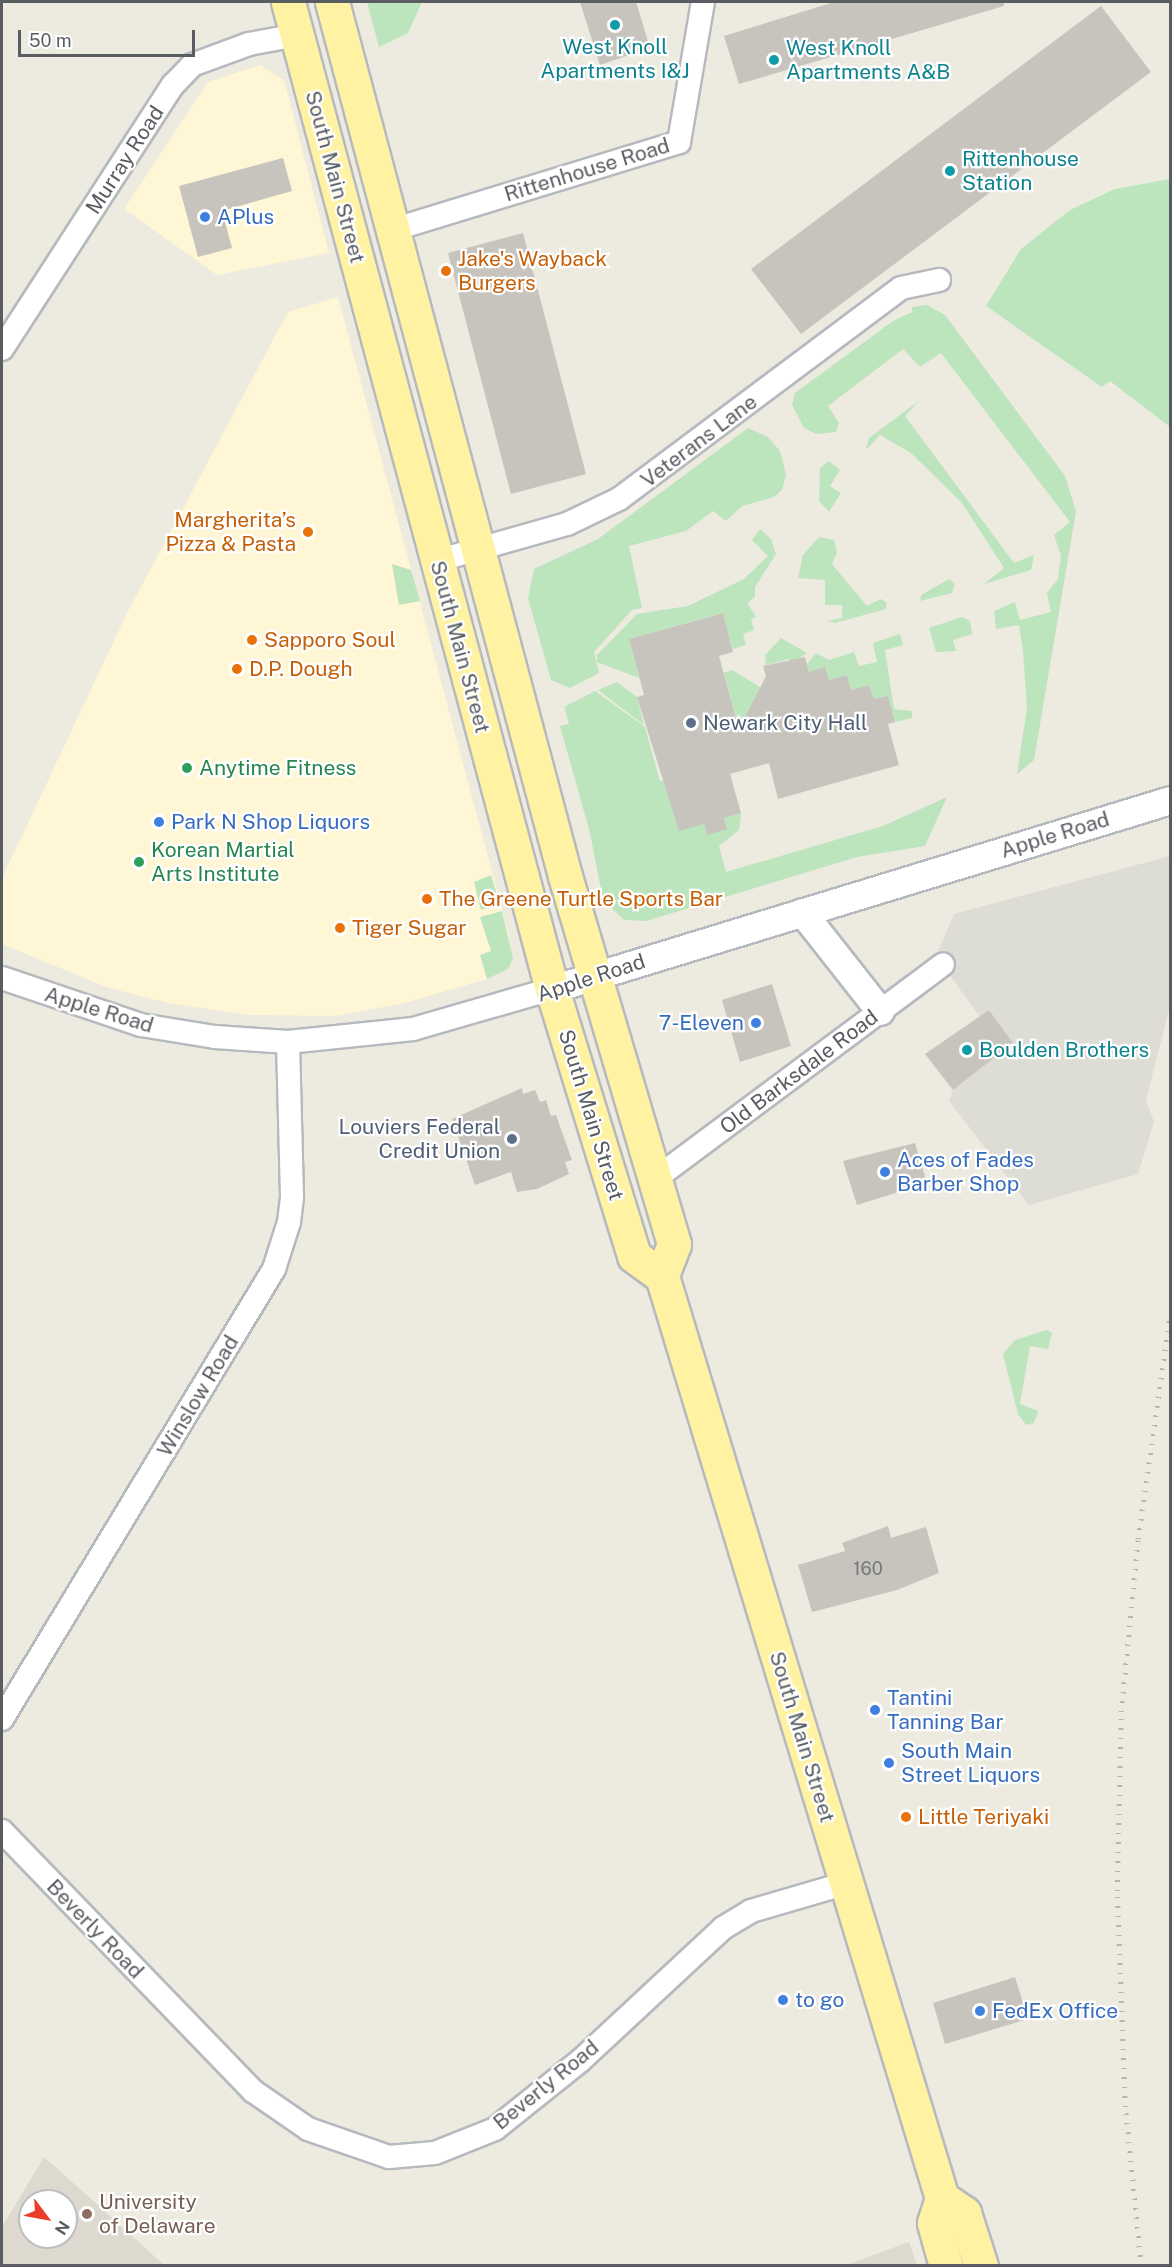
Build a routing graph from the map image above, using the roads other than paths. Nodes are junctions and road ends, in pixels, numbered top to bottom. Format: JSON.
{"nodes":[{"id":1,"x":288,"y":2,"type":"edge"},
{"id":2,"x":332,"y":2,"type":"edge"},
{"id":3,"x":703,"y":2,"type":"edge"},
{"id":4,"x":297,"y":35,"type":"junction"},
{"id":5,"x":340,"y":195,"type":"junction"},
{"id":6,"x":392,"y":230,"type":"junction"},
{"id":7,"x":355,"y":255,"type":"junction"},
{"id":8,"x":939,"y":280,"type":"dead end"},
{"id":9,"x":406,"y":283,"type":"junction"},
{"id":10,"x":2,"y":349,"type":"edge"},
{"id":11,"x":478,"y":550,"type":"junction"},
{"id":12,"x":436,"y":561,"type":"junction"},
{"id":13,"x":1170,"y":800,"type":"edge"},
{"id":14,"x":802,"y":912,"type":"junction"},
{"id":15,"x":943,"y":964,"type":"dead end"},
{"id":16,"x":595,"y":976,"type":"junction"},
{"id":17,"x":4,"y":986,"type":"edge"},
{"id":18,"x":552,"y":989,"type":"junction"},
{"id":19,"x":880,"y":1011,"type":"junction"},
{"id":20,"x":288,"y":1042,"type":"junction"},
{"id":21,"x":655,"y":1179,"type":"junction"},
{"id":22,"x":662,"y":1276,"type":"junction"},
{"id":23,"x":2,"y":1719,"type":"edge"},
{"id":24,"x":2,"y":1831,"type":"edge"},
{"id":25,"x":847,"y":1883,"type":"junction"},
{"id":26,"x":942,"y":2198,"type":"junction"},
{"id":27,"x":946,"y":2265,"type":"edge"},
{"id":28,"x":981,"y":2265,"type":"edge"}],
"edges":[{"from":1,"to":4,"type":"main road","name":"South Main Street"},
{"from":2,"to":6,"type":"main road","name":"South Main Street"},
{"from":3,"to":6,"type":"street","name":"Rittenhouse Road"},
{"from":4,"to":5,"type":"main road","name":"South Main Street"},
{"from":4,"to":10,"type":"street","name":"Murray Road"},
{"from":5,"to":6,"type":"main road"},
{"from":5,"to":7,"type":"main road","name":"South Main Street"},
{"from":6,"to":9,"type":"main road","name":"South Main Street"},
{"from":7,"to":9,"type":"main road"},
{"from":7,"to":12,"type":"main road","name":"South Main Street"},
{"from":8,"to":11,"type":"street","name":"Veterans Lane"},
{"from":9,"to":11,"type":"main road","name":"South Main Street"},
{"from":11,"to":12,"type":"street","name":"Veterans Lane"},
{"from":11,"to":16,"type":"main road","name":"South Main Street"},
{"from":12,"to":18,"type":"main road","name":"South Main Street"},
{"from":13,"to":14,"type":"street","name":"Apple Road"},
{"from":14,"to":16,"type":"street","name":"Apple Road"},
{"from":14,"to":19,"type":"street"},
{"from":15,"to":19,"type":"street","name":"Old Barksdale Road"},
{"from":16,"to":18,"type":"street","name":"Apple Road"},
{"from":16,"to":21,"type":"main road","name":"South Main Street"},
{"from":17,"to":20,"type":"street","name":"Apple Road"},
{"from":18,"to":20,"type":"street","name":"Apple Road"},
{"from":18,"to":22,"type":"main road","name":"South Main Street"},
{"from":19,"to":21,"type":"street","name":"Old Barksdale Road"},
{"from":20,"to":23,"type":"street","name":"Winslow Road"},
{"from":21,"to":22,"type":"main road","name":"South Main Street"},
{"from":22,"to":25,"type":"main road","name":"South Main Street"},
{"from":24,"to":25,"type":"street","name":"Beverly Road"},
{"from":25,"to":26,"type":"main road","name":"South Main Street"},
{"from":26,"to":27,"type":"main road"},
{"from":26,"to":28,"type":"main road"}]}
